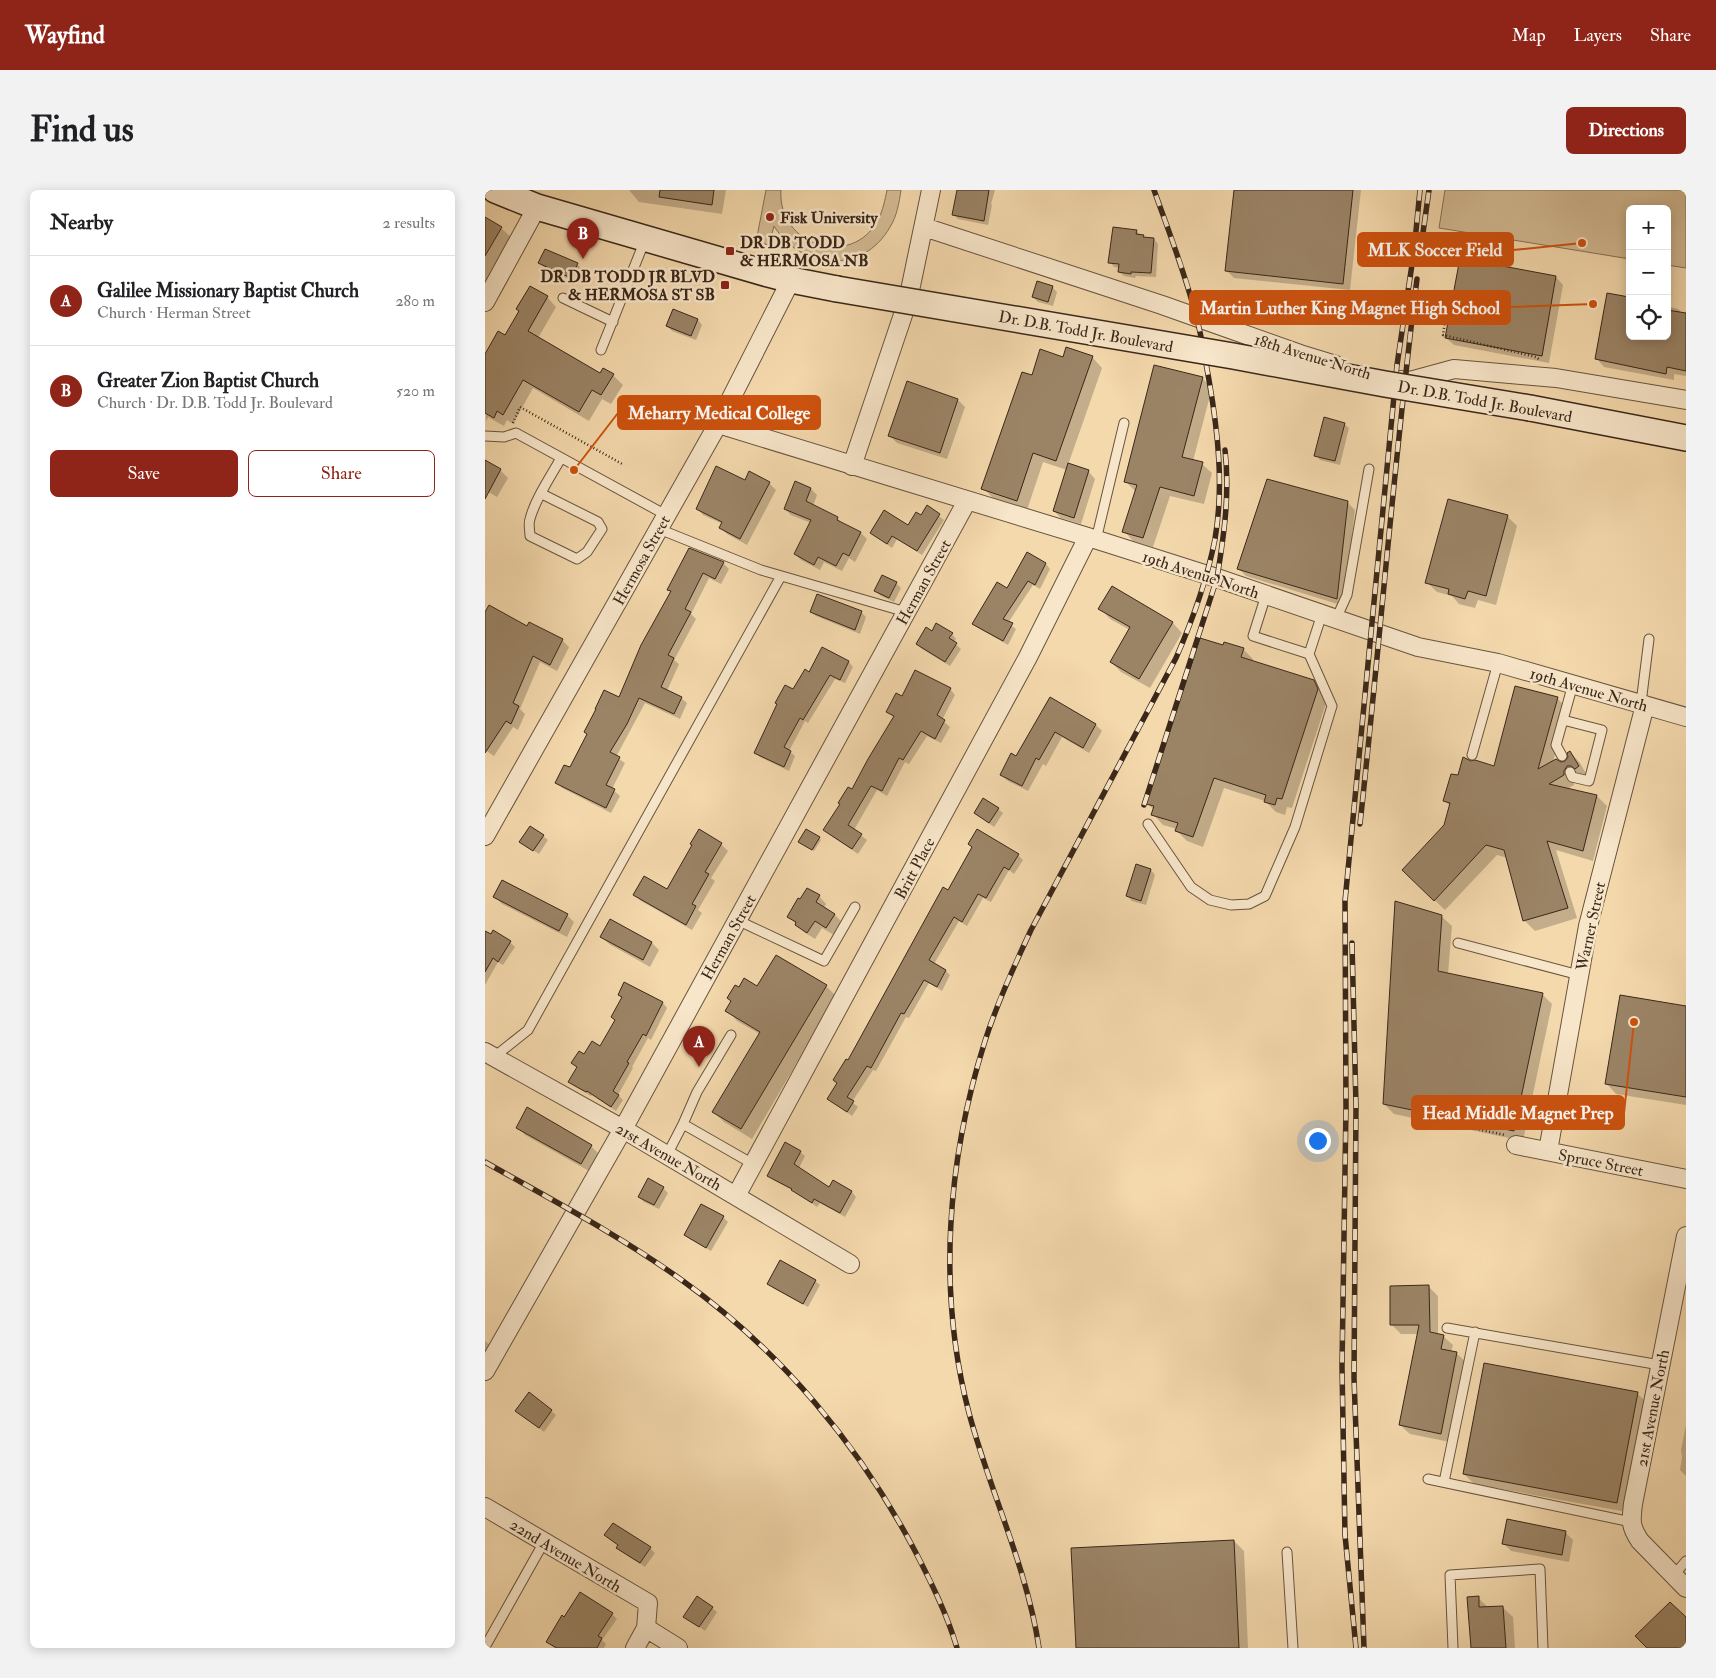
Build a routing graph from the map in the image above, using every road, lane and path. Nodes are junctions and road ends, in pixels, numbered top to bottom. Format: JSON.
{"nodes":[{"id":1,"x":495,"y":190,"type":"edge"},
{"id":2,"x":931,"y":190,"type":"edge"},
{"id":3,"x":537,"y":207,"type":"junction"},
{"id":4,"x":924,"y":227,"type":"junction"},
{"id":5,"x":646,"y":238,"type":"junction"},
{"id":6,"x":791,"y":280,"type":"junction"},
{"id":7,"x":563,"y":298,"type":"dead end"},
{"id":8,"x":485,"y":302,"type":"edge"},
{"id":9,"x":1446,"y":314,"type":"dead end"},
{"id":10,"x":613,"y":322,"type":"junction"},
{"id":11,"x":601,"y":350,"type":"dead end"},
{"id":12,"x":1544,"y":362,"type":"dead end"},
{"id":13,"x":1686,"y":400,"type":"edge"},
{"id":14,"x":1124,"y":423,"type":"dead end"},
{"id":15,"x":718,"y":424,"type":"junction"},
{"id":16,"x":511,"y":425,"type":"dead end"},
{"id":17,"x":485,"y":436,"type":"edge"},
{"id":18,"x":1686,"y":438,"type":"edge"},
{"id":19,"x":561,"y":458,"type":"junction"},
{"id":20,"x":624,"y":465,"type":"dead end"},
{"id":21,"x":852,"y":466,"type":"junction"},
{"id":22,"x":1369,"y":469,"type":"dead end"},
{"id":23,"x":542,"y":494,"type":"junction"},
{"id":24,"x":967,"y":501,"type":"junction"},
{"id":25,"x":663,"y":522,"type":"junction"},
{"id":26,"x":1092,"y":539,"type":"junction"},
{"id":27,"x":781,"y":576,"type":"junction"},
{"id":28,"x":1266,"y":595,"type":"junction"},
{"id":29,"x":906,"y":612,"type":"junction"},
{"id":30,"x":1329,"y":617,"type":"junction"},
{"id":31,"x":1649,"y":639,"type":"dead end"},
{"id":32,"x":1309,"y":654,"type":"junction"},
{"id":33,"x":1498,"y":663,"type":"junction"},
{"id":34,"x":1573,"y":684,"type":"junction"},
{"id":35,"x":1643,"y":704,"type":"junction"},
{"id":36,"x":1686,"y":716,"type":"edge"},
{"id":37,"x":1563,"y":720,"type":"junction"},
{"id":38,"x":1472,"y":755,"type":"dead end"},
{"id":39,"x":1561,"y":756,"type":"dead end"},
{"id":40,"x":1569,"y":772,"type":"dead end"},
{"id":41,"x":1148,"y":824,"type":"dead end"},
{"id":42,"x":485,"y":836,"type":"edge"},
{"id":43,"x":855,"y":907,"type":"dead end"},
{"id":44,"x":737,"y":920,"type":"junction"},
{"id":45,"x":1458,"y":943,"type":"dead end"},
{"id":46,"x":1579,"y":975,"type":"junction"},
{"id":47,"x":731,"y":1035,"type":"dead end"},
{"id":48,"x":490,"y":1054,"type":"edge"},
{"id":49,"x":1448,"y":1123,"type":"dead end"},
{"id":50,"x":683,"y":1124,"type":"junction"},
{"id":51,"x":623,"y":1129,"type":"junction"},
{"id":52,"x":1513,"y":1141,"type":"joint"},
{"id":53,"x":1548,"y":1151,"type":"junction"},
{"id":54,"x":667,"y":1155,"type":"junction"},
{"id":55,"x":753,"y":1164,"type":"junction"},
{"id":56,"x":1686,"y":1179,"type":"edge"},
{"id":57,"x":736,"y":1196,"type":"junction"},
{"id":58,"x":1686,"y":1236,"type":"edge"},
{"id":59,"x":850,"y":1264,"type":"dead end"},
{"id":60,"x":1447,"y":1328,"type":"dead end"},
{"id":61,"x":1475,"y":1332,"type":"junction"},
{"id":62,"x":1661,"y":1365,"type":"junction"},
{"id":63,"x":485,"y":1371,"type":"edge"},
{"id":64,"x":1428,"y":1479,"type":"dead end"},
{"id":65,"x":1445,"y":1482,"type":"junction"},
{"id":66,"x":485,"y":1507,"type":"edge"},
{"id":67,"x":1631,"y":1522,"type":"junction"},
{"id":68,"x":544,"y":1542,"type":"junction"},
{"id":69,"x":1287,"y":1552,"type":"dead end"},
{"id":70,"x":1686,"y":1561,"type":"edge"},
{"id":71,"x":1680,"y":1581,"type":"edge"},
{"id":72,"x":646,"y":1628,"type":"junction"},
{"id":73,"x":485,"y":1647,"type":"edge"},
{"id":74,"x":635,"y":1648,"type":"edge"},
{"id":75,"x":679,"y":1648,"type":"edge"},
{"id":76,"x":1293,"y":1648,"type":"edge"},
{"id":77,"x":1453,"y":1648,"type":"edge"},
{"id":78,"x":1543,"y":1648,"type":"edge"}],
"edges":[{"from":1,"to":3,"type":"main road","name":"Dr. D.B. Todd Jr. Boulevard"},
{"from":2,"to":4,"type":"street"},
{"from":3,"to":5,"type":"main road","name":"Dr. D.B. Todd Jr. Boulevard"},
{"from":3,"to":8,"type":"street"},
{"from":4,"to":13,"type":"street","name":"18th Avenue North"},
{"from":4,"to":21,"type":"street"},
{"from":5,"to":6,"type":"main road","name":"Dr. D.B. Todd Jr. Boulevard"},
{"from":5,"to":10,"type":"lane"},
{"from":6,"to":15,"type":"street","name":"Hermosa Street"},
{"from":6,"to":18,"type":"main road","name":"Dr. D.B. Todd Jr. Boulevard","bridge":true},
{"from":7,"to":10,"type":"lane"},
{"from":9,"to":12,"type":"path"},
{"from":10,"to":11,"type":"lane"},
{"from":14,"to":26,"type":"lane"},
{"from":15,"to":21,"type":"street","name":"19th Avenue North"},
{"from":15,"to":25,"type":"street","name":"Hermosa Street"},
{"from":16,"to":20,"type":"path"},
{"from":17,"to":19,"type":"lane"},
{"from":19,"to":23,"type":"lane"},
{"from":19,"to":25,"type":"lane"},
{"from":21,"to":24,"type":"street","name":"19th Avenue North"},
{"from":22,"to":30,"type":"lane"},
{"from":23,"to":23,"type":"lane"},
{"from":24,"to":26,"type":"street","name":"19th Avenue North"},
{"from":24,"to":29,"type":"street","name":"Herman Street"},
{"from":25,"to":27,"type":"lane"},
{"from":25,"to":42,"type":"street","name":"Hermosa Street"},
{"from":26,"to":28,"type":"street","name":"19th Avenue North"},
{"from":26,"to":55,"type":"street","name":"Britt Place"},
{"from":27,"to":29,"type":"lane"},
{"from":27,"to":48,"type":"lane"},
{"from":28,"to":30,"type":"street","name":"19th Avenue North"},
{"from":28,"to":32,"type":"lane"},
{"from":29,"to":44,"type":"street","name":"Herman Street"},
{"from":30,"to":32,"type":"lane"},
{"from":30,"to":33,"type":"street","name":"19th Avenue North"},
{"from":31,"to":35,"type":"lane"},
{"from":32,"to":41,"type":"lane"},
{"from":33,"to":34,"type":"street","name":"19th Avenue North"},
{"from":33,"to":38,"type":"lane"},
{"from":34,"to":35,"type":"street","name":"19th Avenue North"},
{"from":34,"to":37,"type":"lane"},
{"from":35,"to":36,"type":"street","name":"19th Avenue North"},
{"from":35,"to":46,"type":"street","name":"Warner Street"},
{"from":37,"to":39,"type":"lane"},
{"from":37,"to":40,"type":"lane"},
{"from":43,"to":44,"type":"lane"},
{"from":44,"to":51,"type":"street","name":"Herman Street"},
{"from":45,"to":46,"type":"lane"},
{"from":46,"to":53,"type":"street","name":"Warner Street"},
{"from":47,"to":50,"type":"lane"},
{"from":48,"to":51,"type":"street","name":"21st Avenue North"},
{"from":49,"to":52,"type":"path"},
{"from":50,"to":54,"type":"lane"},
{"from":50,"to":55,"type":"lane"},
{"from":51,"to":54,"type":"street","name":"21st Avenue North"},
{"from":51,"to":63,"type":"street","name":"Herman Street"},
{"from":52,"to":53,"type":"street","name":"Spruce Street"},
{"from":53,"to":56,"type":"street","name":"Spruce Street"},
{"from":54,"to":57,"type":"street","name":"21st Avenue North"},
{"from":55,"to":57,"type":"street","name":"Britt Place"},
{"from":57,"to":59,"type":"street","name":"21st Avenue North"},
{"from":58,"to":62,"type":"street","name":"21st Avenue North"},
{"from":60,"to":61,"type":"lane"},
{"from":61,"to":62,"type":"lane"},
{"from":61,"to":65,"type":"lane"},
{"from":62,"to":67,"type":"street","name":"21st Avenue North"},
{"from":64,"to":65,"type":"lane"},
{"from":65,"to":67,"type":"lane"},
{"from":66,"to":68,"type":"street","name":"22nd Avenue North"},
{"from":67,"to":71,"type":"street"},
{"from":68,"to":72,"type":"street","name":"22nd Avenue North"},
{"from":68,"to":73,"type":"lane"},
{"from":69,"to":76,"type":"lane"},
{"from":70,"to":71,"type":"lane"},
{"from":72,"to":74,"type":"street"},
{"from":72,"to":75,"type":"street"},
{"from":77,"to":78,"type":"lane"}]}
